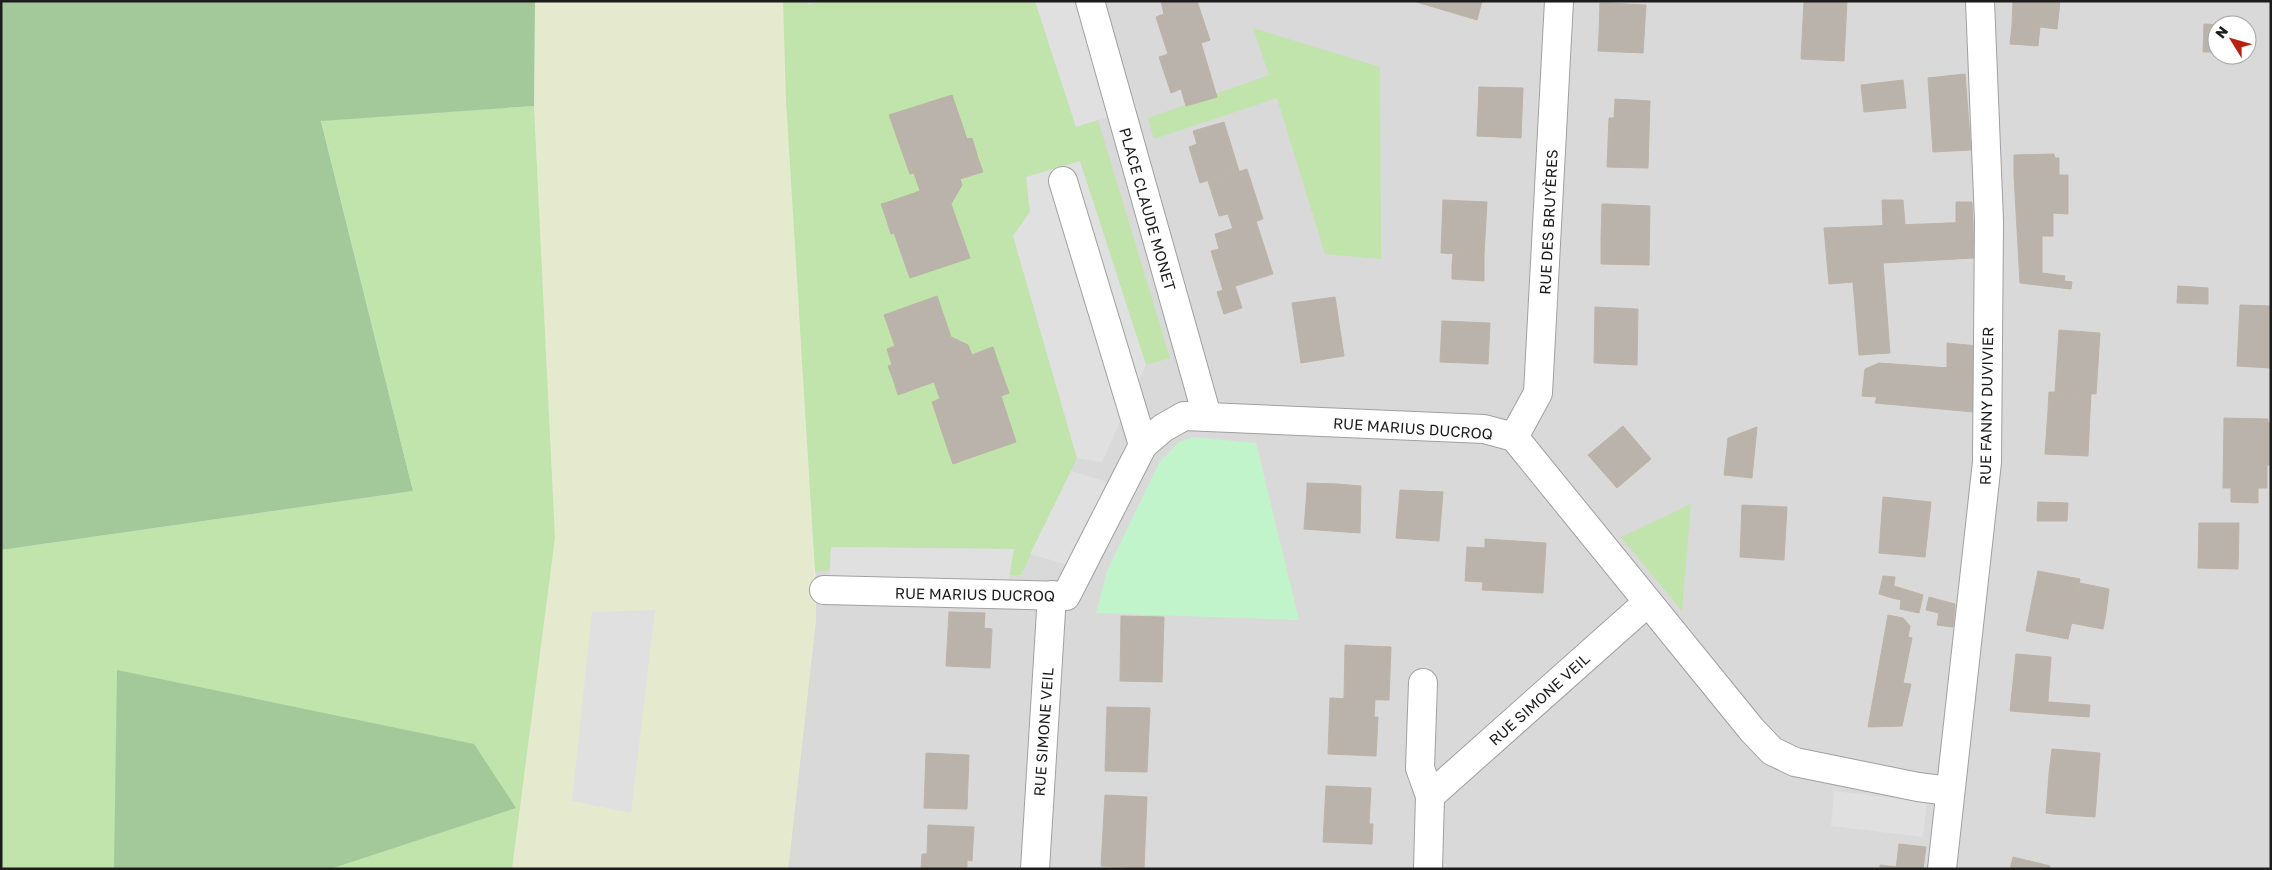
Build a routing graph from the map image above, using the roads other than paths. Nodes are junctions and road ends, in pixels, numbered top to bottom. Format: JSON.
{"nodes":[{"id":1,"x":1090,"y":1,"type":"edge"},
{"id":2,"x":1559,"y":1,"type":"edge"},
{"id":3,"x":1980,"y":1,"type":"edge"},
{"id":4,"x":1062,"y":181,"type":"dead end"},
{"id":5,"x":1207,"y":416,"type":"junction"},
{"id":6,"x":1514,"y":437,"type":"junction"},
{"id":7,"x":1143,"y":445,"type":"junction"},
{"id":8,"x":824,"y":590,"type":"dead end"},
{"id":9,"x":1052,"y":596,"type":"junction"},
{"id":10,"x":1648,"y":602,"type":"junction"},
{"id":11,"x":1423,"y":683,"type":"dead end"},
{"id":12,"x":1950,"y":791,"type":"junction"},
{"id":13,"x":1430,"y":796,"type":"junction"},
{"id":14,"x":1035,"y":869,"type":"edge"},
{"id":15,"x":1428,"y":869,"type":"edge"},
{"id":16,"x":1942,"y":869,"type":"edge"}],
"edges":[{"from":1,"to":5,"type":"street","name":"PLACE CLAUDE MONET"},
{"from":2,"to":6,"type":"street","name":"RUE DES BRUYÈRES"},
{"from":3,"to":12,"type":"street","name":"RUE FANNY DUVIVIER"},
{"from":4,"to":7,"type":"street"},
{"from":5,"to":6,"type":"street","name":"RUE MARIUS DUCROQ"},
{"from":5,"to":7,"type":"street","name":"RUE MARIUS DUCROQ"},
{"from":6,"to":10,"type":"street","name":"RUE MARIUS DUCROQ"},
{"from":7,"to":9,"type":"street","name":"RUE MARIUS DUCROQ"},
{"from":8,"to":9,"type":"street","name":"RUE MARIUS DUCROQ"},
{"from":9,"to":14,"type":"street","name":"RUE SIMONE VEIL"},
{"from":10,"to":12,"type":"street","name":"RUE MARIUS DUCROQ"},
{"from":10,"to":13,"type":"street","name":"RUE SIMONE VEIL"},
{"from":11,"to":13,"type":"street"},
{"from":12,"to":16,"type":"street","name":"RUE FANNY DUVIVIER"},
{"from":13,"to":15,"type":"street"}]}
